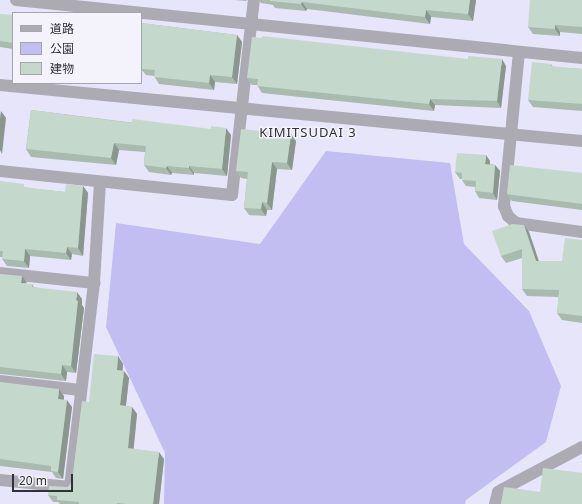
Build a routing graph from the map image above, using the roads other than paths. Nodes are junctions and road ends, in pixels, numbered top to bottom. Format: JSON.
{"nodes":[{"id":1,"x":16,"y":0,"type":"edge"},
{"id":2,"x":254,"y":0,"type":"edge"},
{"id":3,"x":134,"y":12,"type":"edge"},
{"id":4,"x":142,"y":13,"type":"edge"},
{"id":5,"x":252,"y":24,"type":"junction"},
{"id":6,"x":519,"y":52,"type":"junction"},
{"id":7,"x":582,"y":58,"type":"edge"},
{"id":8,"x":0,"y":85,"type":"edge"},
{"id":9,"x":242,"y":108,"type":"junction"},
{"id":10,"x":510,"y":134,"type":"junction"},
{"id":11,"x":582,"y":141,"type":"edge"},
{"id":12,"x":0,"y":171,"type":"edge"},
{"id":13,"x":100,"y":182,"type":"junction"},
{"id":14,"x":582,"y":232,"type":"edge"},
{"id":15,"x":0,"y":273,"type":"edge"},
{"id":16,"x":94,"y":283,"type":"junction"},
{"id":17,"x":0,"y":382,"type":"edge"},
{"id":18,"x":80,"y":390,"type":"junction"},
{"id":19,"x":582,"y":447,"type":"edge"},
{"id":20,"x":0,"y":480,"type":"edge"},
{"id":21,"x":495,"y":504,"type":"edge"}],
"edges":[{"from":1,"to":3,"type":"street"},
{"from":2,"to":5,"type":"street"},
{"from":4,"to":5,"type":"street"},
{"from":5,"to":6,"type":"street"},
{"from":5,"to":9,"type":"street"},
{"from":6,"to":7,"type":"street"},
{"from":6,"to":10,"type":"street"},
{"from":8,"to":9,"type":"street"},
{"from":9,"to":10,"type":"street"},
{"from":9,"to":13,"type":"street"},
{"from":10,"to":11,"type":"street"},
{"from":10,"to":14,"type":"street"},
{"from":12,"to":13,"type":"street"},
{"from":13,"to":16,"type":"street"},
{"from":15,"to":16,"type":"street"},
{"from":16,"to":18,"type":"street"},
{"from":17,"to":18,"type":"street"},
{"from":18,"to":20,"type":"street"},
{"from":19,"to":21,"type":"street"}]}
